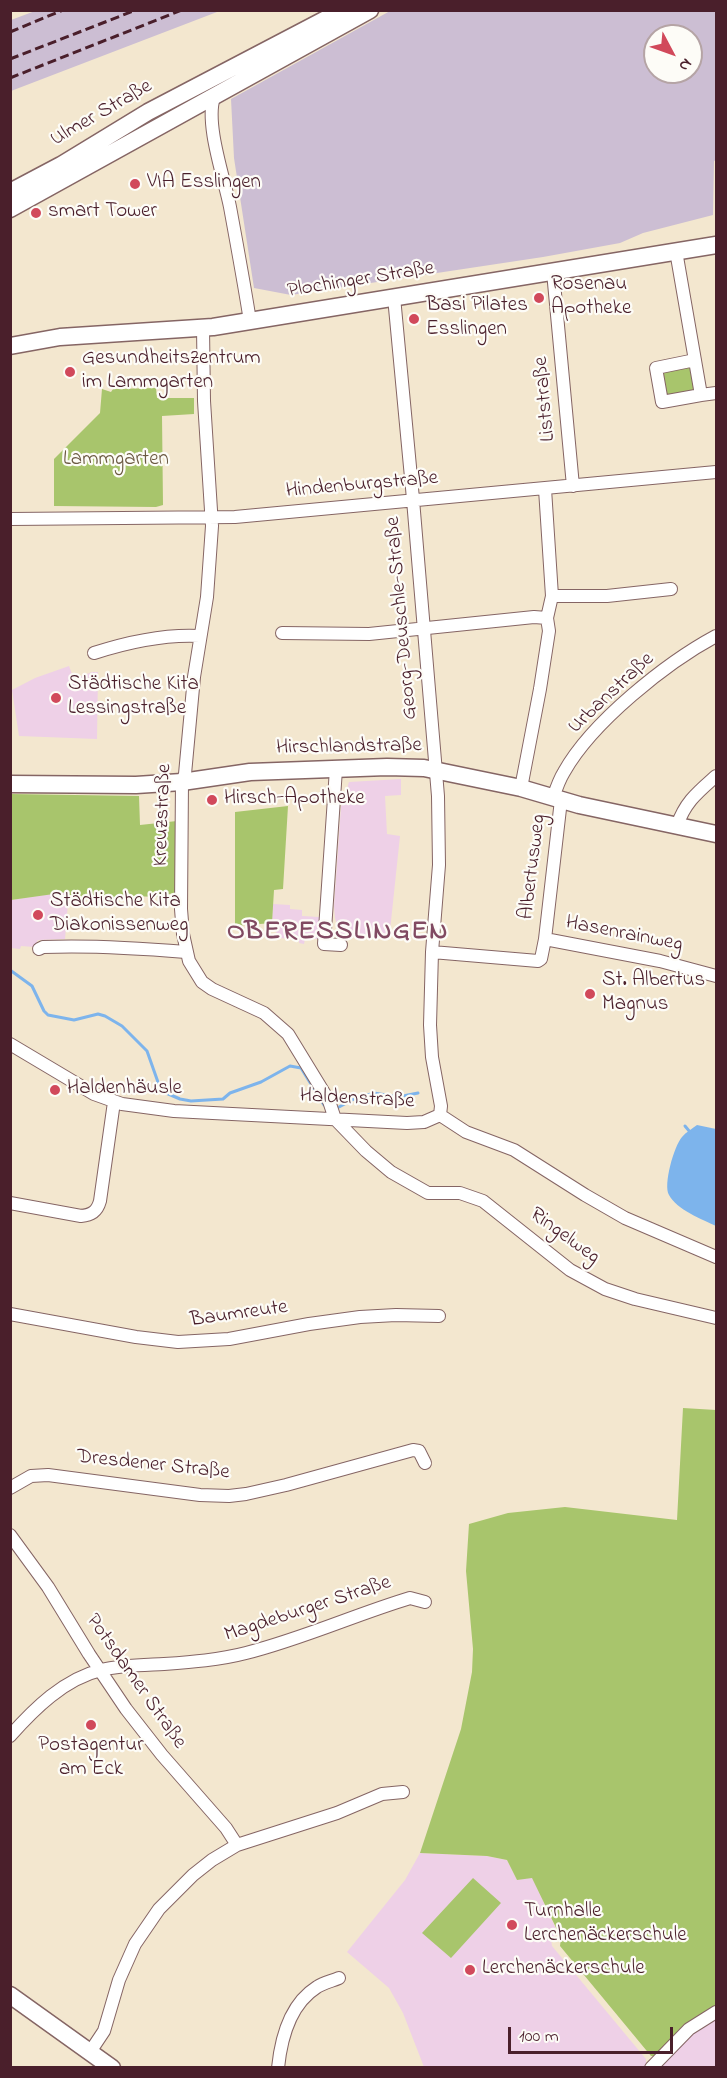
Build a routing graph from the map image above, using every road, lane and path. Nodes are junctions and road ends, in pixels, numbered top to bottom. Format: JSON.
{"nodes":[{"id":1,"x":343,"y":10,"type":"edge"},
{"id":2,"x":370,"y":10,"type":"edge"},
{"id":3,"x":216,"y":76,"type":"junction"},
{"id":4,"x":214,"y":97,"type":"junction"},
{"id":5,"x":195,"y":107,"type":"junction"},
{"id":6,"x":10,"y":192,"type":"edge"},
{"id":7,"x":10,"y":209,"type":"edge"},
{"id":8,"x":717,"y":245,"type":"edge"},
{"id":9,"x":676,"y":251,"type":"junction"},
{"id":10,"x":553,"y":272,"type":"junction"},
{"id":11,"x":394,"y":297,"type":"junction"},
{"id":12,"x":250,"y":321,"type":"junction"},
{"id":13,"x":203,"y":328,"type":"junction"},
{"id":14,"x":10,"y":346,"type":"edge"},
{"id":15,"x":695,"y":360,"type":"junction"},
{"id":16,"x":717,"y":393,"type":"edge"},
{"id":17,"x":701,"y":395,"type":"junction"},
{"id":18,"x":717,"y":472,"type":"edge"},
{"id":19,"x":573,"y":486,"type":"junction"},
{"id":20,"x":545,"y":489,"type":"junction"},
{"id":21,"x":413,"y":501,"type":"junction"},
{"id":22,"x":212,"y":518,"type":"junction"},
{"id":23,"x":10,"y":519,"type":"edge"},
{"id":24,"x":671,"y":589,"type":"dead end"},
{"id":25,"x":552,"y":596,"type":"junction"},
{"id":26,"x":547,"y":618,"type":"junction"},
{"id":27,"x":423,"y":629,"type":"junction"},
{"id":28,"x":282,"y":633,"type":"dead end"},
{"id":29,"x":200,"y":636,"type":"junction"},
{"id":30,"x":717,"y":636,"type":"edge"},
{"id":31,"x":94,"y":653,"type":"dead end"},
{"id":32,"x":336,"y":769,"type":"junction"},
{"id":33,"x":436,"y":770,"type":"junction"},
{"id":34,"x":717,"y":776,"type":"edge"},
{"id":35,"x":182,"y":782,"type":"junction"},
{"id":36,"x":10,"y":784,"type":"edge"},
{"id":37,"x":521,"y":788,"type":"junction"},
{"id":38,"x":557,"y":799,"type":"junction"},
{"id":39,"x":677,"y":826,"type":"junction"},
{"id":40,"x":717,"y":834,"type":"edge"},
{"id":41,"x":545,"y":939,"type":"junction"},
{"id":42,"x":341,"y":945,"type":"dead end"},
{"id":43,"x":39,"y":949,"type":"dead end"},
{"id":44,"x":186,"y":952,"type":"junction"},
{"id":45,"x":432,"y":952,"type":"junction"},
{"id":46,"x":717,"y":976,"type":"edge"},
{"id":47,"x":10,"y":1044,"type":"edge"},
{"id":48,"x":114,"y":1102,"type":"junction"},
{"id":49,"x":440,"y":1115,"type":"junction"},
{"id":50,"x":335,"y":1119,"type":"junction"},
{"id":51,"x":428,"y":1193,"type":"joint"},
{"id":52,"x":10,"y":1203,"type":"edge"},
{"id":53,"x":717,"y":1257,"type":"edge"},
{"id":54,"x":10,"y":1314,"type":"edge"},
{"id":55,"x":439,"y":1316,"type":"dead end"},
{"id":56,"x":717,"y":1318,"type":"edge"},
{"id":57,"x":425,"y":1463,"type":"dead end"},
{"id":58,"x":10,"y":1488,"type":"edge"},
{"id":59,"x":10,"y":1535,"type":"edge"},
{"id":60,"x":14,"y":1549,"type":"edge"},
{"id":61,"x":425,"y":1602,"type":"dead end"},
{"id":62,"x":100,"y":1670,"type":"junction"},
{"id":63,"x":10,"y":1736,"type":"edge"},
{"id":64,"x":403,"y":1792,"type":"dead end"},
{"id":65,"x":237,"y":1845,"type":"junction"},
{"id":66,"x":339,"y":1978,"type":"dead end"},
{"id":67,"x":10,"y":1995,"type":"edge"},
{"id":68,"x":717,"y":2012,"type":"edge"},
{"id":69,"x":90,"y":2052,"type":"junction"},
{"id":70,"x":111,"y":2067,"type":"edge"},
{"id":71,"x":278,"y":2067,"type":"edge"},
{"id":72,"x":651,"y":2067,"type":"edge"}],
"edges":[{"from":1,"to":3,"type":"street","name":"Ulmer Straße"},
{"from":2,"to":4,"type":"street","name":"Ulmer Straße"},
{"from":3,"to":5,"type":"street","name":"Ulmer Straße"},
{"from":3,"to":6,"type":"street","name":"Ulmer Straße"},
{"from":4,"to":5,"type":"street","name":"Ulmer Straße"},
{"from":4,"to":12,"type":"street"},
{"from":5,"to":7,"type":"street","name":"Ulmer Straße"},
{"from":8,"to":9,"type":"street","name":"Plochinger Straße"},
{"from":9,"to":10,"type":"street","name":"Plochinger Straße"},
{"from":9,"to":15,"type":"street"},
{"from":10,"to":11,"type":"street","name":"Plochinger Straße"},
{"from":10,"to":19,"type":"street","name":"Liststraße"},
{"from":11,"to":12,"type":"street","name":"Plochinger Straße"},
{"from":11,"to":21,"type":"street","name":"Georg-Deuschle-Straße"},
{"from":12,"to":13,"type":"street","name":"Plochinger Straße"},
{"from":13,"to":14,"type":"street","name":"Plochinger Straße"},
{"from":13,"to":22,"type":"street","name":"Kreuzstraße"},
{"from":15,"to":17,"type":"street"},
{"from":15,"to":17,"type":"street"},
{"from":16,"to":17,"type":"street"},
{"from":18,"to":19,"type":"street","name":"Hindenburgstraße"},
{"from":19,"to":20,"type":"street","name":"Hindenburgstraße"},
{"from":20,"to":21,"type":"street","name":"Hindenburgstraße"},
{"from":20,"to":25,"type":"street"},
{"from":21,"to":22,"type":"street","name":"Hindenburgstraße"},
{"from":21,"to":27,"type":"street","name":"Georg-Deuschle-Straße"},
{"from":22,"to":23,"type":"street","name":"Hindenburgstraße"},
{"from":22,"to":29,"type":"street","name":"Kreuzstraße"},
{"from":24,"to":25,"type":"street"},
{"from":25,"to":26,"type":"street"},
{"from":26,"to":27,"type":"street"},
{"from":26,"to":37,"type":"street"},
{"from":27,"to":28,"type":"street"},
{"from":27,"to":33,"type":"street","name":"Georg-Deuschle-Straße"},
{"from":29,"to":31,"type":"street"},
{"from":29,"to":35,"type":"street","name":"Kreuzstraße"},
{"from":30,"to":38,"type":"street","name":"Urbanstraße"},
{"from":32,"to":33,"type":"street","name":"Hirschlandstraße"},
{"from":32,"to":35,"type":"street","name":"Hirschlandstraße"},
{"from":32,"to":42,"type":"street"},
{"from":33,"to":37,"type":"street","name":"Hirschlandstraße"},
{"from":33,"to":45,"type":"street","name":"Georg-Deuschle-Straße"},
{"from":34,"to":39,"type":"street"},
{"from":35,"to":36,"type":"street","name":"Hirschlandstraße"},
{"from":35,"to":44,"type":"street","name":"Kreuzstraße"},
{"from":37,"to":38,"type":"street","name":"Hirschlandstraße"},
{"from":38,"to":39,"type":"street","name":"Hirschlandstraße"},
{"from":38,"to":41,"type":"street","name":"Albertusweg"},
{"from":39,"to":40,"type":"street","name":"Hirschlandstraße"},
{"from":41,"to":45,"type":"street","name":"Hasenrainweg"},
{"from":41,"to":46,"type":"street","name":"Hasenrainweg"},
{"from":43,"to":44,"type":"street"},
{"from":44,"to":50,"type":"street","name":"Kreuzstraße"},
{"from":45,"to":49,"type":"street","name":"Georg-Deuschle-Straße"},
{"from":47,"to":48,"type":"street","name":"Haldenstraße"},
{"from":48,"to":50,"type":"street","name":"Haldenstraße"},
{"from":48,"to":52,"type":"street"},
{"from":49,"to":50,"type":"street","name":"Haldenstraße"},
{"from":49,"to":53,"type":"street","name":"Haldenstraße"},
{"from":50,"to":51,"type":"street","name":"Kreuzstraße"},
{"from":51,"to":56,"type":"street","name":"Ringelweg"},
{"from":54,"to":55,"type":"street","name":"Baumreute"},
{"from":57,"to":58,"type":"street","name":"Dresdener Straße"},
{"from":59,"to":60,"type":"street","name":"Potsdamer Straße"},
{"from":60,"to":62,"type":"street","name":"Potsdamer Straße"},
{"from":61,"to":62,"type":"street","name":"Magdeburger Straße"},
{"from":62,"to":63,"type":"street","name":"Magdeburger Straße"},
{"from":62,"to":65,"type":"street","name":"Potsdamer Straße"},
{"from":64,"to":65,"type":"street"},
{"from":65,"to":69,"type":"street"},
{"from":66,"to":71,"type":"street"},
{"from":67,"to":69,"type":"street"},
{"from":68,"to":72,"type":"street"},
{"from":69,"to":70,"type":"street"}]}
